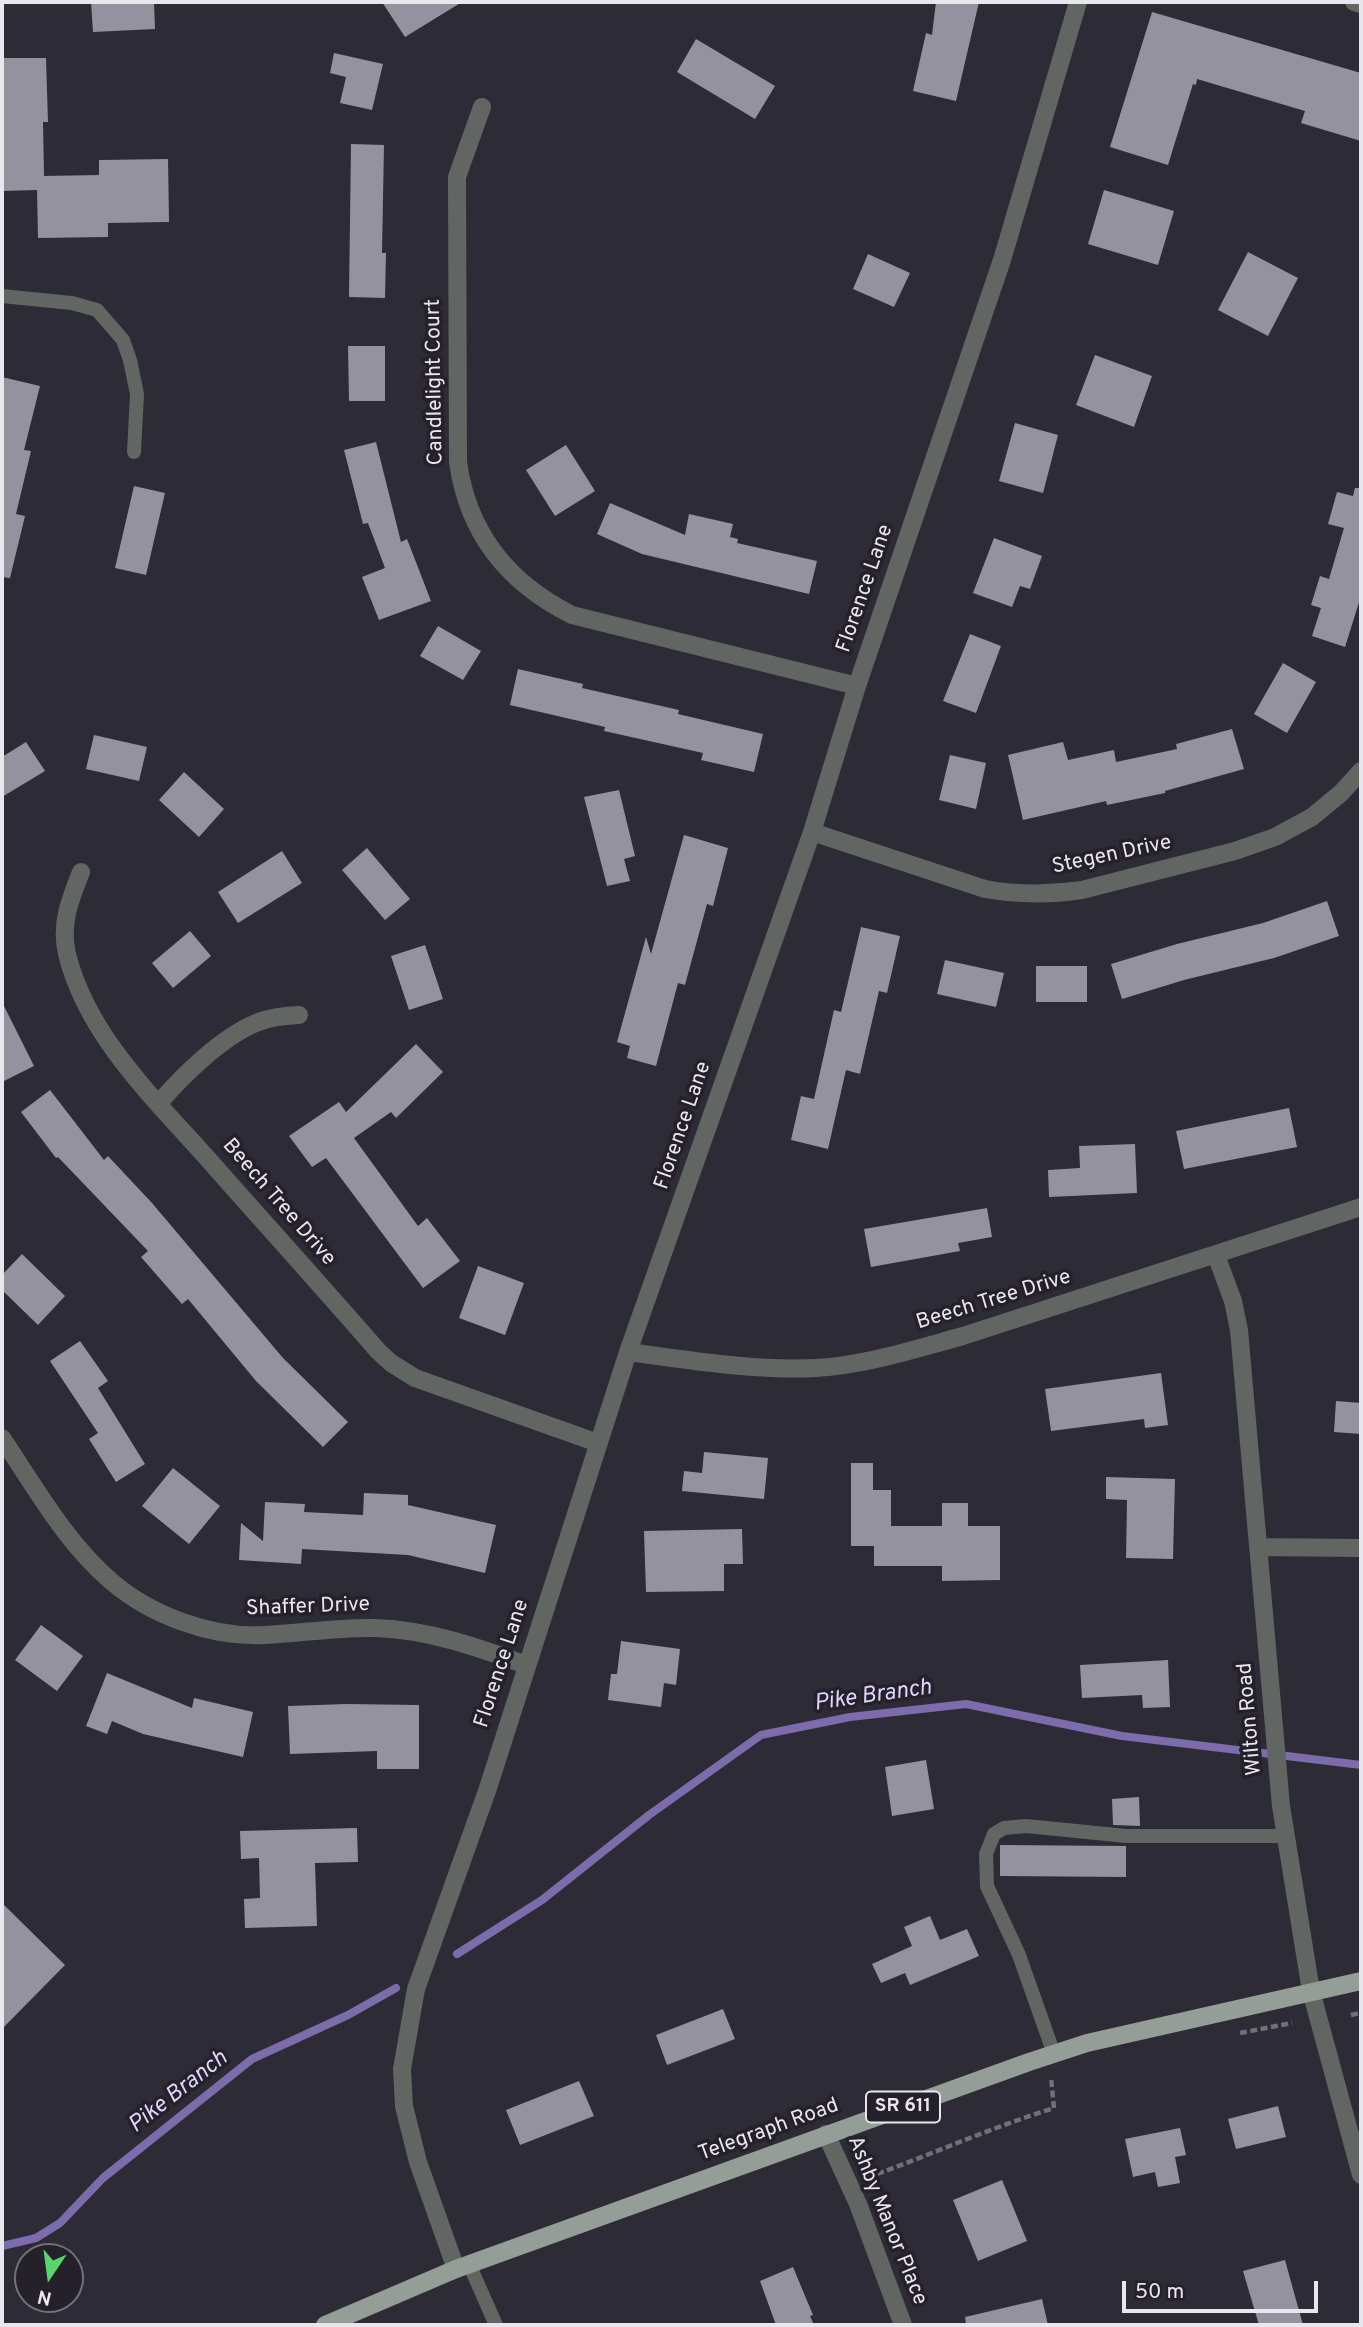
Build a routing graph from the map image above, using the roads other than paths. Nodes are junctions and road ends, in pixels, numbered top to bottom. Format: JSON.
{"nodes":[{"id":1,"x":1078,"y":2,"type":"edge"},
{"id":2,"x":1354,"y":2,"type":"edge"},
{"id":3,"x":1361,"y":4,"type":"edge"},
{"id":4,"x":482,"y":107,"type":"dead end"},
{"id":5,"x":2,"y":296,"type":"edge"},
{"id":6,"x":134,"y":452,"type":"dead end"},
{"id":7,"x":857,"y":686,"type":"junction"},
{"id":8,"x":1361,"y":771,"type":"edge"},
{"id":9,"x":812,"y":832,"type":"junction"},
{"id":10,"x":81,"y":872,"type":"dead end"},
{"id":11,"x":299,"y":1015,"type":"dead end"},
{"id":12,"x":159,"y":1103,"type":"junction"},
{"id":13,"x":1361,"y":1207,"type":"edge"},
{"id":14,"x":1216,"y":1255,"type":"junction"},
{"id":15,"x":628,"y":1352,"type":"junction"},
{"id":16,"x":2,"y":1438,"type":"edge"},
{"id":17,"x":598,"y":1443,"type":"junction"},
{"id":18,"x":1258,"y":1547,"type":"junction"},
{"id":19,"x":1361,"y":1548,"type":"edge"},
{"id":20,"x":526,"y":1665,"type":"junction"},
{"id":21,"x":1286,"y":1836,"type":"junction"},
{"id":22,"x":1361,"y":1981,"type":"edge"},
{"id":23,"x":1311,"y":1991,"type":"junction"},
{"id":24,"x":1054,"y":2054,"type":"junction"},
{"id":25,"x":826,"y":2134,"type":"junction"},
{"id":26,"x":1361,"y":2175,"type":"edge"},
{"id":27,"x":463,"y":2266,"type":"junction"},
{"id":28,"x":326,"y":2325,"type":"edge"},
{"id":29,"x":496,"y":2325,"type":"edge"},
{"id":30,"x":903,"y":2325,"type":"edge"}],
"edges":[{"from":1,"to":7,"type":"street","name":"Florence Lane"},
{"from":2,"to":3,"type":"street"},
{"from":4,"to":7,"type":"street","name":"Candlelight Court"},
{"from":5,"to":6,"type":"lane"},
{"from":7,"to":9,"type":"street","name":"Florence Lane"},
{"from":8,"to":9,"type":"street","name":"Stegen Drive"},
{"from":9,"to":15,"type":"street","name":"Florence Lane"},
{"from":10,"to":12,"type":"street","name":"Beech Tree Drive"},
{"from":11,"to":12,"type":"street"},
{"from":12,"to":17,"type":"street","name":"Beech Tree Drive"},
{"from":13,"to":14,"type":"street","name":"Beech Tree Drive"},
{"from":14,"to":15,"type":"street","name":"Beech Tree Drive"},
{"from":14,"to":18,"type":"street","name":"Wilton Road"},
{"from":15,"to":17,"type":"street","name":"Florence Lane"},
{"from":16,"to":20,"type":"street","name":"Shaffer Drive"},
{"from":17,"to":20,"type":"street","name":"Florence Lane"},
{"from":18,"to":19,"type":"street"},
{"from":18,"to":21,"type":"street","name":"Wilton Road"},
{"from":20,"to":27,"type":"street","name":"Florence Lane"},
{"from":21,"to":23,"type":"street","name":"Wilton Road"},
{"from":21,"to":24,"type":"lane"},
{"from":22,"to":23,"type":"main road","name":"Telegraph Road","number":"SR 611"},
{"from":23,"to":24,"type":"main road","name":"Telegraph Road","number":"SR 611"},
{"from":23,"to":26,"type":"street","name":"Wilton Road"},
{"from":24,"to":25,"type":"main road","name":"Telegraph Road","number":"SR 611"},
{"from":25,"to":27,"type":"main road","name":"Telegraph Road","number":"SR 611"},
{"from":25,"to":30,"type":"street","name":"Ashby Manor Place"},
{"from":27,"to":28,"type":"main road","name":"Telegraph Road","number":"SR 611"},
{"from":27,"to":29,"type":"lane"}]}
